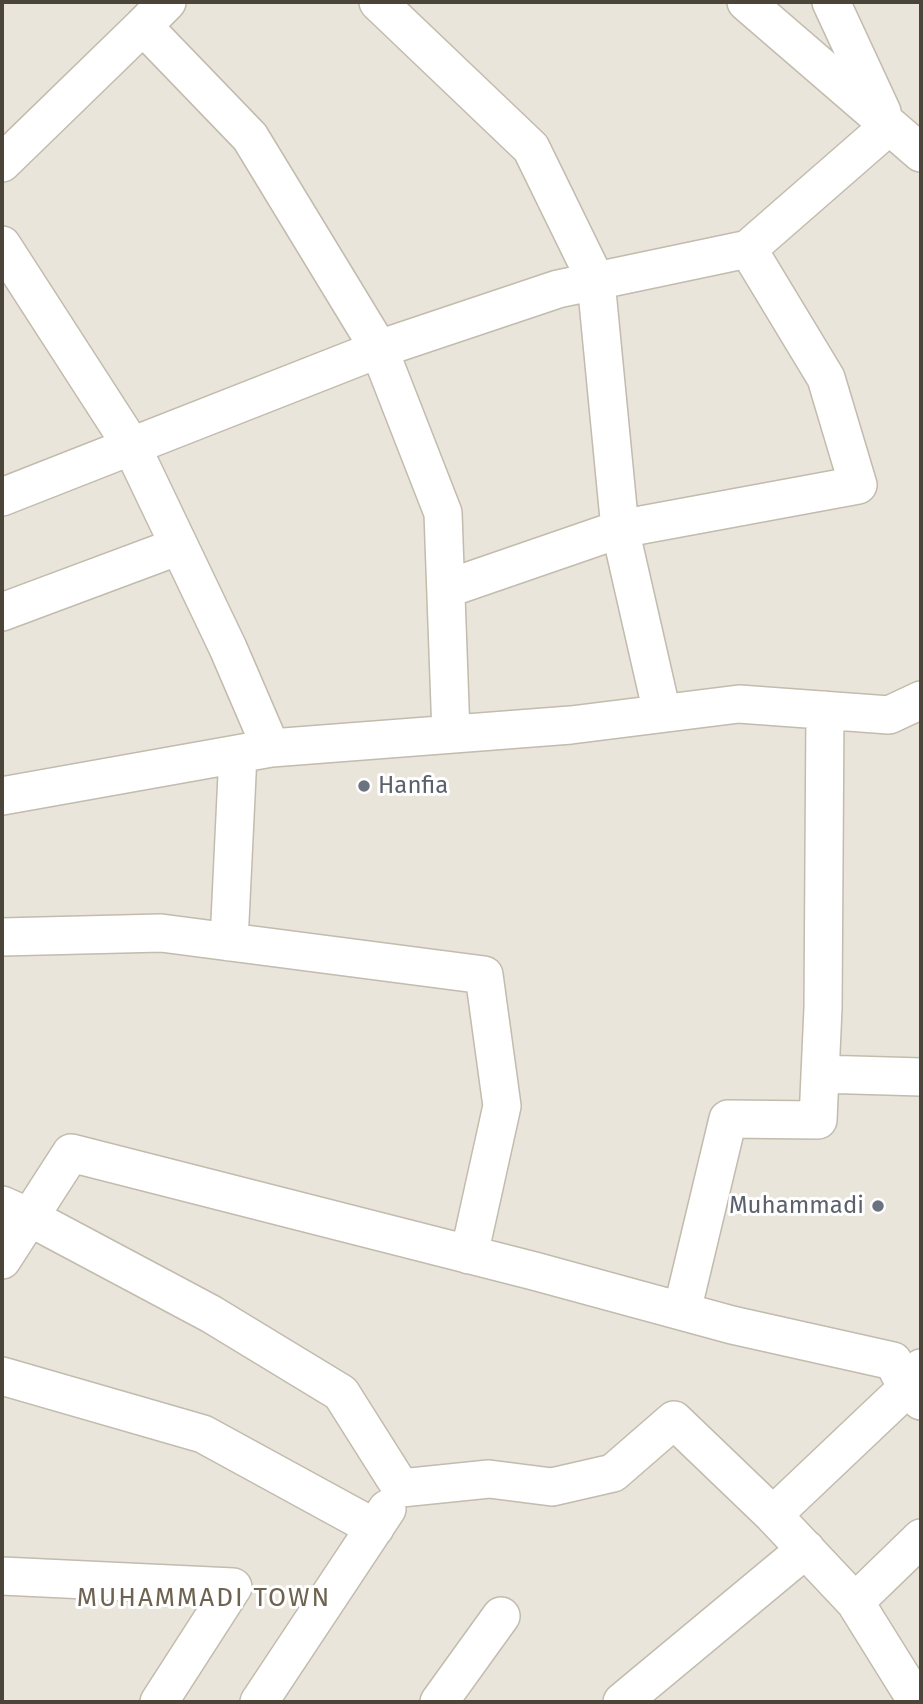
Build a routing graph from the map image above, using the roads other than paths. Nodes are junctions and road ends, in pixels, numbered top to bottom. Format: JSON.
{"nodes":[{"id":1,"x":378,"y":2,"type":"edge"},
{"id":2,"x":746,"y":2,"type":"edge"},
{"id":3,"x":831,"y":2,"type":"edge"},
{"id":4,"x":155,"y":14,"type":"edge"},
{"id":5,"x":889,"y":126,"type":"junction"},
{"id":6,"x":921,"y":153,"type":"edge"},
{"id":7,"x":2,"y":163,"type":"edge"},
{"id":8,"x":2,"y":245,"type":"edge"},
{"id":9,"x":748,"y":248,"type":"junction"},
{"id":10,"x":596,"y":281,"type":"junction"},
{"id":11,"x":379,"y":349,"type":"junction"},
{"id":12,"x":131,"y":445,"type":"junction"},
{"id":13,"x":2,"y":498,"type":"edge"},
{"id":14,"x":620,"y":529,"type":"junction"},
{"id":15,"x":179,"y":545,"type":"junction"},
{"id":16,"x":446,"y":589,"type":"junction"},
{"id":17,"x":2,"y":612,"type":"edge"},
{"id":18,"x":921,"y":700,"type":"edge"},
{"id":19,"x":825,"y":710,"type":"junction"},
{"id":20,"x":662,"y":713,"type":"junction"},
{"id":21,"x":452,"y":734,"type":"junction"},
{"id":22,"x":254,"y":751,"type":"junction"},
{"id":23,"x":2,"y":796,"type":"edge"},
{"id":24,"x":2,"y":937,"type":"edge"},
{"id":25,"x":229,"y":942,"type":"junction"},
{"id":26,"x":820,"y":1074,"type":"junction"},
{"id":27,"x":921,"y":1077,"type":"edge"},
{"id":28,"x":16,"y":1211,"type":"edge"},
{"id":29,"x":469,"y":1255,"type":"junction"},
{"id":30,"x":2,"y":1261,"type":"edge"},
{"id":31,"x":682,"y":1311,"type":"junction"},
{"id":32,"x":2,"y":1376,"type":"edge"},
{"id":33,"x":917,"y":1385,"type":"edge"},
{"id":34,"x":401,"y":1488,"type":"junction"},
{"id":35,"x":774,"y":1515,"type":"junction"},
{"id":36,"x":375,"y":1528,"type":"junction"},
{"id":37,"x":921,"y":1538,"type":"edge"},
{"id":38,"x":806,"y":1549,"type":"junction"},
{"id":39,"x":2,"y":1576,"type":"edge"},
{"id":40,"x":855,"y":1602,"type":"junction"},
{"id":41,"x":501,"y":1616,"type":"dead end"},
{"id":42,"x":913,"y":1695,"type":"edge"},
{"id":43,"x":159,"y":1702,"type":"edge"},
{"id":44,"x":259,"y":1702,"type":"edge"},
{"id":45,"x":439,"y":1702,"type":"edge"},
{"id":46,"x":621,"y":1702,"type":"edge"}],
"edges":[{"from":1,"to":10,"type":"street"},
{"from":2,"to":5,"type":"street"},
{"from":3,"to":5,"type":"street"},
{"from":4,"to":7,"type":"street"},
{"from":4,"to":11,"type":"street"},
{"from":5,"to":6,"type":"street"},
{"from":5,"to":9,"type":"street"},
{"from":8,"to":12,"type":"street"},
{"from":9,"to":10,"type":"street"},
{"from":9,"to":14,"type":"street"},
{"from":10,"to":11,"type":"street"},
{"from":10,"to":14,"type":"street"},
{"from":11,"to":12,"type":"street"},
{"from":11,"to":16,"type":"street"},
{"from":12,"to":13,"type":"street"},
{"from":12,"to":15,"type":"street"},
{"from":14,"to":16,"type":"street"},
{"from":14,"to":20,"type":"street"},
{"from":15,"to":17,"type":"street"},
{"from":15,"to":22,"type":"street"},
{"from":16,"to":21,"type":"street"},
{"from":18,"to":19,"type":"street"},
{"from":19,"to":20,"type":"street"},
{"from":19,"to":26,"type":"street"},
{"from":20,"to":21,"type":"street"},
{"from":21,"to":22,"type":"street"},
{"from":22,"to":23,"type":"street"},
{"from":22,"to":25,"type":"street"},
{"from":24,"to":25,"type":"street"},
{"from":25,"to":29,"type":"street"},
{"from":26,"to":27,"type":"street"},
{"from":26,"to":31,"type":"street"},
{"from":28,"to":29,"type":"street"},
{"from":28,"to":30,"type":"street"},
{"from":28,"to":34,"type":"street"},
{"from":29,"to":31,"type":"street"},
{"from":31,"to":33,"type":"street"},
{"from":32,"to":36,"type":"street"},
{"from":33,"to":35,"type":"street"},
{"from":34,"to":35,"type":"street"},
{"from":34,"to":36,"type":"street"},
{"from":35,"to":38,"type":"street"},
{"from":36,"to":44,"type":"street"},
{"from":37,"to":40,"type":"street"},
{"from":38,"to":40,"type":"street"},
{"from":38,"to":46,"type":"street"},
{"from":39,"to":43,"type":"street"},
{"from":40,"to":42,"type":"street"},
{"from":41,"to":45,"type":"street"}]}
